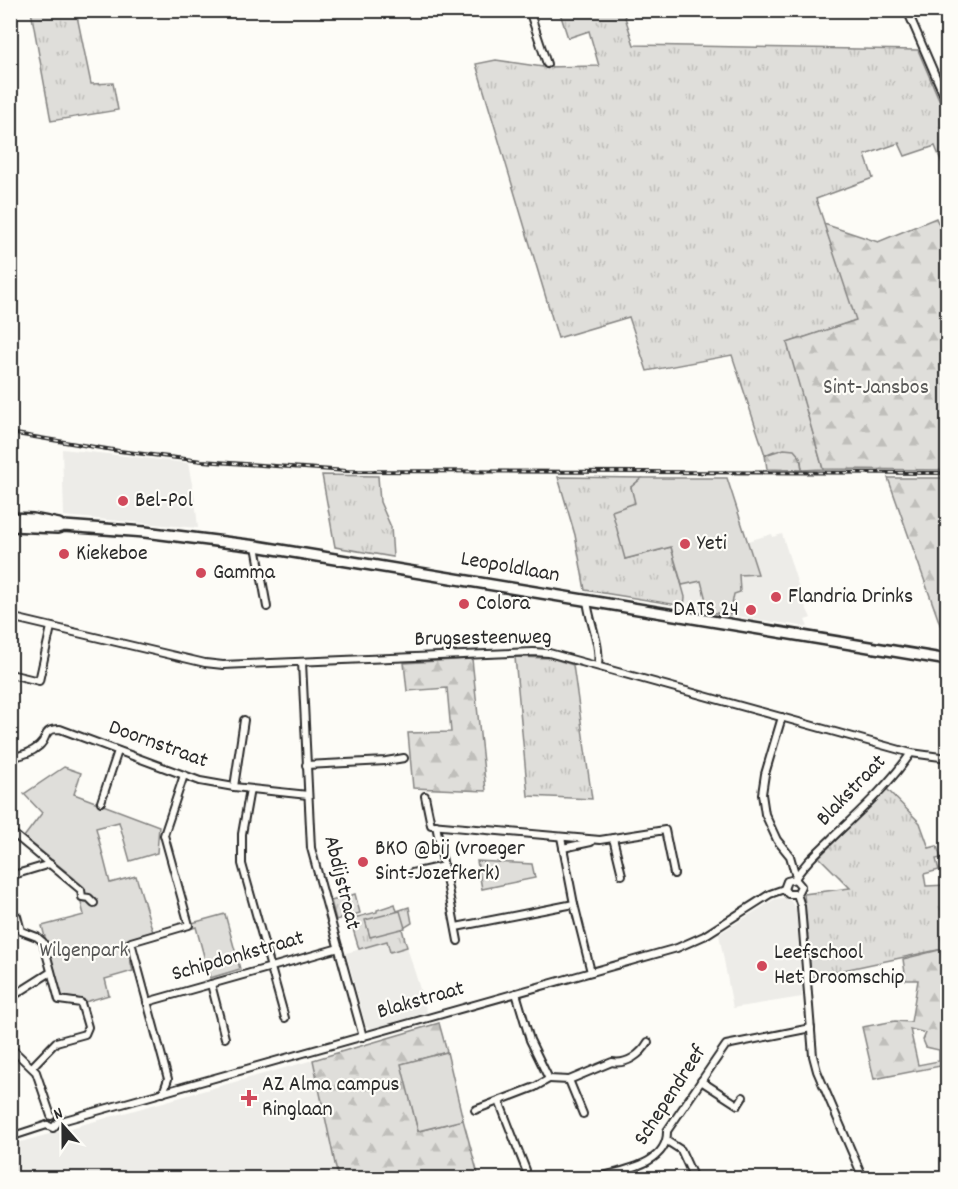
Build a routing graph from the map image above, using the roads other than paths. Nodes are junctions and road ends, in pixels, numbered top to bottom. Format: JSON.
{"nodes":[{"id":1,"x":529,"y":10,"type":"edge"},
{"id":2,"x":908,"y":10,"type":"edge"},
{"id":3,"x":547,"y":64,"type":"dead end"},
{"id":4,"x":948,"y":105,"type":"edge"},
{"id":5,"x":10,"y":518,"type":"edge"},
{"id":6,"x":10,"y":526,"type":"edge"},
{"id":7,"x":64,"y":526,"type":"junction"},
{"id":8,"x":256,"y":546,"type":"junction"},
{"id":9,"x":587,"y":600,"type":"junction"},
{"id":10,"x":267,"y":607,"type":"dead end"},
{"id":11,"x":10,"y":617,"type":"edge"},
{"id":12,"x":51,"y":627,"type":"junction"},
{"id":13,"x":948,"y":660,"type":"edge"},
{"id":14,"x":302,"y":662,"type":"junction"},
{"id":15,"x":598,"y":665,"type":"junction"},
{"id":16,"x":10,"y":674,"type":"edge"},
{"id":17,"x":782,"y":717,"type":"junction"},
{"id":18,"x":244,"y":720,"type":"dead end"},
{"id":19,"x":118,"y":751,"type":"junction"},
{"id":20,"x":911,"y":753,"type":"junction"},
{"id":21,"x":10,"y":758,"type":"edge"},
{"id":22,"x":404,"y":758,"type":"dead end"},
{"id":23,"x":948,"y":758,"type":"edge"},
{"id":24,"x":306,"y":765,"type":"junction"},
{"id":25,"x":184,"y":775,"type":"junction"},
{"id":26,"x":234,"y":787,"type":"junction"},
{"id":27,"x":250,"y":789,"type":"junction"},
{"id":28,"x":308,"y":795,"type":"junction"},
{"id":29,"x":425,"y":796,"type":"dead end"},
{"id":30,"x":101,"y":802,"type":"dead end"},
{"id":31,"x":436,"y":825,"type":"junction"},
{"id":32,"x":10,"y":831,"type":"edge"},
{"id":33,"x":561,"y":837,"type":"junction"},
{"id":34,"x":613,"y":838,"type":"junction"},
{"id":35,"x":600,"y":840,"type":"junction"},
{"id":36,"x":563,"y":848,"type":"junction"},
{"id":37,"x":50,"y":864,"type":"junction"},
{"id":38,"x":444,"y":866,"type":"junction"},
{"id":39,"x":412,"y":873,"type":"dead end"},
{"id":40,"x":674,"y":874,"type":"dead end"},
{"id":41,"x":622,"y":875,"type":"dead end"},
{"id":42,"x":10,"y":876,"type":"edge"},
{"id":43,"x":796,"y":878,"type":"junction"},
{"id":44,"x":784,"y":889,"type":"junction"},
{"id":45,"x":797,"y":894,"type":"junction"},
{"id":46,"x":94,"y":903,"type":"dead end"},
{"id":47,"x":574,"y":904,"type":"junction"},
{"id":48,"x":10,"y":913,"type":"edge"},
{"id":49,"x":456,"y":927,"type":"junction"},
{"id":50,"x":458,"y":941,"type":"dead end"},
{"id":51,"x":339,"y":948,"type":"junction"},
{"id":52,"x":270,"y":967,"type":"junction"},
{"id":53,"x":51,"y":972,"type":"junction"},
{"id":54,"x":591,"y":972,"type":"junction"},
{"id":55,"x":211,"y":984,"type":"junction"},
{"id":56,"x":516,"y":993,"type":"junction"},
{"id":57,"x":10,"y":999,"type":"edge"},
{"id":58,"x":147,"y":1002,"type":"junction"},
{"id":59,"x":285,"y":1018,"type":"dead end"},
{"id":60,"x":811,"y":1028,"type":"junction"},
{"id":61,"x":363,"y":1037,"type":"junction"},
{"id":62,"x":225,"y":1038,"type":"dead end"},
{"id":63,"x":648,"y":1042,"type":"dead end"},
{"id":64,"x":10,"y":1047,"type":"edge"},
{"id":65,"x":32,"y":1067,"type":"junction"},
{"id":66,"x":168,"y":1079,"type":"junction"},
{"id":67,"x":549,"y":1079,"type":"junction"},
{"id":68,"x":569,"y":1080,"type":"junction"},
{"id":69,"x":701,"y":1082,"type":"junction"},
{"id":70,"x":179,"y":1088,"type":"junction"},
{"id":71,"x":163,"y":1093,"type":"junction"},
{"id":72,"x":743,"y":1097,"type":"dead end"},
{"id":73,"x":499,"y":1101,"type":"junction"},
{"id":74,"x":475,"y":1110,"type":"dead end"},
{"id":75,"x":584,"y":1114,"type":"dead end"},
{"id":76,"x":51,"y":1116,"type":"junction"},
{"id":77,"x":58,"y":1122,"type":"junction"},
{"id":78,"x":47,"y":1125,"type":"junction"},
{"id":79,"x":10,"y":1137,"type":"edge"},
{"id":80,"x":667,"y":1142,"type":"junction"},
{"id":81,"x":526,"y":1170,"type":"dead end"},
{"id":82,"x":596,"y":1179,"type":"edge"},
{"id":83,"x":691,"y":1179,"type":"edge"},
{"id":84,"x":863,"y":1179,"type":"edge"}],
"edges":[{"from":1,"to":3,"type":"street"},
{"from":2,"to":4,"type":"street"},
{"from":5,"to":7,"type":"main road","name":"Leopoldlaan"},
{"from":6,"to":7,"type":"main road","name":"Leopoldlaan"},
{"from":7,"to":8,"type":"main road","name":"Leopoldlaan"},
{"from":8,"to":9,"type":"main road","name":"Leopoldlaan"},
{"from":8,"to":10,"type":"street"},
{"from":9,"to":13,"type":"main road","name":"Leopoldlaan"},
{"from":9,"to":15,"type":"street"},
{"from":11,"to":12,"type":"street","name":"Brugsesteenweg"},
{"from":12,"to":14,"type":"street","name":"Brugsesteenweg"},
{"from":12,"to":16,"type":"street"},
{"from":14,"to":15,"type":"street","name":"Brugsesteenweg"},
{"from":14,"to":24,"type":"street","name":"Abdijstraat"},
{"from":15,"to":17,"type":"street","name":"Brugsesteenweg"},
{"from":17,"to":20,"type":"street","name":"Brugsesteenweg"},
{"from":17,"to":43,"type":"street"},
{"from":18,"to":26,"type":"street"},
{"from":19,"to":21,"type":"street","name":"Doornstraat"},
{"from":19,"to":25,"type":"street","name":"Doornstraat"},
{"from":19,"to":30,"type":"street"},
{"from":20,"to":23,"type":"street","name":"Brugsesteenweg"},
{"from":20,"to":43,"type":"street","name":"Blakstraat"},
{"from":22,"to":24,"type":"street"},
{"from":24,"to":28,"type":"street","name":"Abdijstraat"},
{"from":25,"to":26,"type":"street","name":"Doornstraat"},
{"from":25,"to":58,"type":"street"},
{"from":26,"to":27,"type":"street","name":"Doornstraat"},
{"from":27,"to":28,"type":"street","name":"Doornstraat"},
{"from":27,"to":52,"type":"street"},
{"from":28,"to":51,"type":"street","name":"Abdijstraat"},
{"from":29,"to":31,"type":"street"},
{"from":31,"to":33,"type":"street"},
{"from":31,"to":38,"type":"street"},
{"from":32,"to":37,"type":"street"},
{"from":33,"to":35,"type":"street"},
{"from":33,"to":36,"type":"street"},
{"from":34,"to":35,"type":"street"},
{"from":34,"to":40,"type":"street"},
{"from":34,"to":41,"type":"street"},
{"from":35,"to":36,"type":"street"},
{"from":36,"to":47,"type":"street"},
{"from":37,"to":42,"type":"street"},
{"from":37,"to":46,"type":"street"},
{"from":38,"to":39,"type":"street"},
{"from":38,"to":49,"type":"street"},
{"from":43,"to":44,"type":"street"},
{"from":43,"to":45,"type":"street"},
{"from":44,"to":45,"type":"street"},
{"from":44,"to":54,"type":"street","name":"Blakstraat"},
{"from":45,"to":60,"type":"street"},
{"from":47,"to":49,"type":"street"},
{"from":47,"to":54,"type":"street"},
{"from":48,"to":53,"type":"street"},
{"from":49,"to":50,"type":"street"},
{"from":51,"to":52,"type":"street","name":"Schipdonkstraat"},
{"from":51,"to":61,"type":"street","name":"Abdijstraat"},
{"from":52,"to":55,"type":"street","name":"Schipdonkstraat"},
{"from":52,"to":59,"type":"street"},
{"from":53,"to":57,"type":"street"},
{"from":53,"to":65,"type":"street"},
{"from":54,"to":56,"type":"street","name":"Blakstraat"},
{"from":55,"to":58,"type":"street","name":"Schipdonkstraat"},
{"from":55,"to":62,"type":"street"},
{"from":56,"to":61,"type":"street","name":"Blakstraat"},
{"from":56,"to":67,"type":"street"},
{"from":58,"to":66,"type":"street"},
{"from":60,"to":69,"type":"street","name":"Schependreef"},
{"from":60,"to":84,"type":"street"},
{"from":61,"to":70,"type":"street","name":"Blakstraat"},
{"from":63,"to":68,"type":"street"},
{"from":64,"to":65,"type":"street"},
{"from":65,"to":76,"type":"street"},
{"from":66,"to":70,"type":"street"},
{"from":66,"to":71,"type":"street"},
{"from":67,"to":68,"type":"street"},
{"from":67,"to":73,"type":"street"},
{"from":68,"to":75,"type":"street"},
{"from":69,"to":72,"type":"street"},
{"from":69,"to":80,"type":"street","name":"Schependreef"},
{"from":70,"to":71,"type":"street","name":"Blakstraat"},
{"from":71,"to":77,"type":"street","name":"Blakstraat"},
{"from":73,"to":74,"type":"street"},
{"from":73,"to":81,"type":"street"},
{"from":76,"to":77,"type":"street"},
{"from":76,"to":78,"type":"street"},
{"from":77,"to":78,"type":"street"},
{"from":78,"to":79,"type":"street"},
{"from":80,"to":82,"type":"street","name":"Schependreef"},
{"from":80,"to":83,"type":"street"}]}
